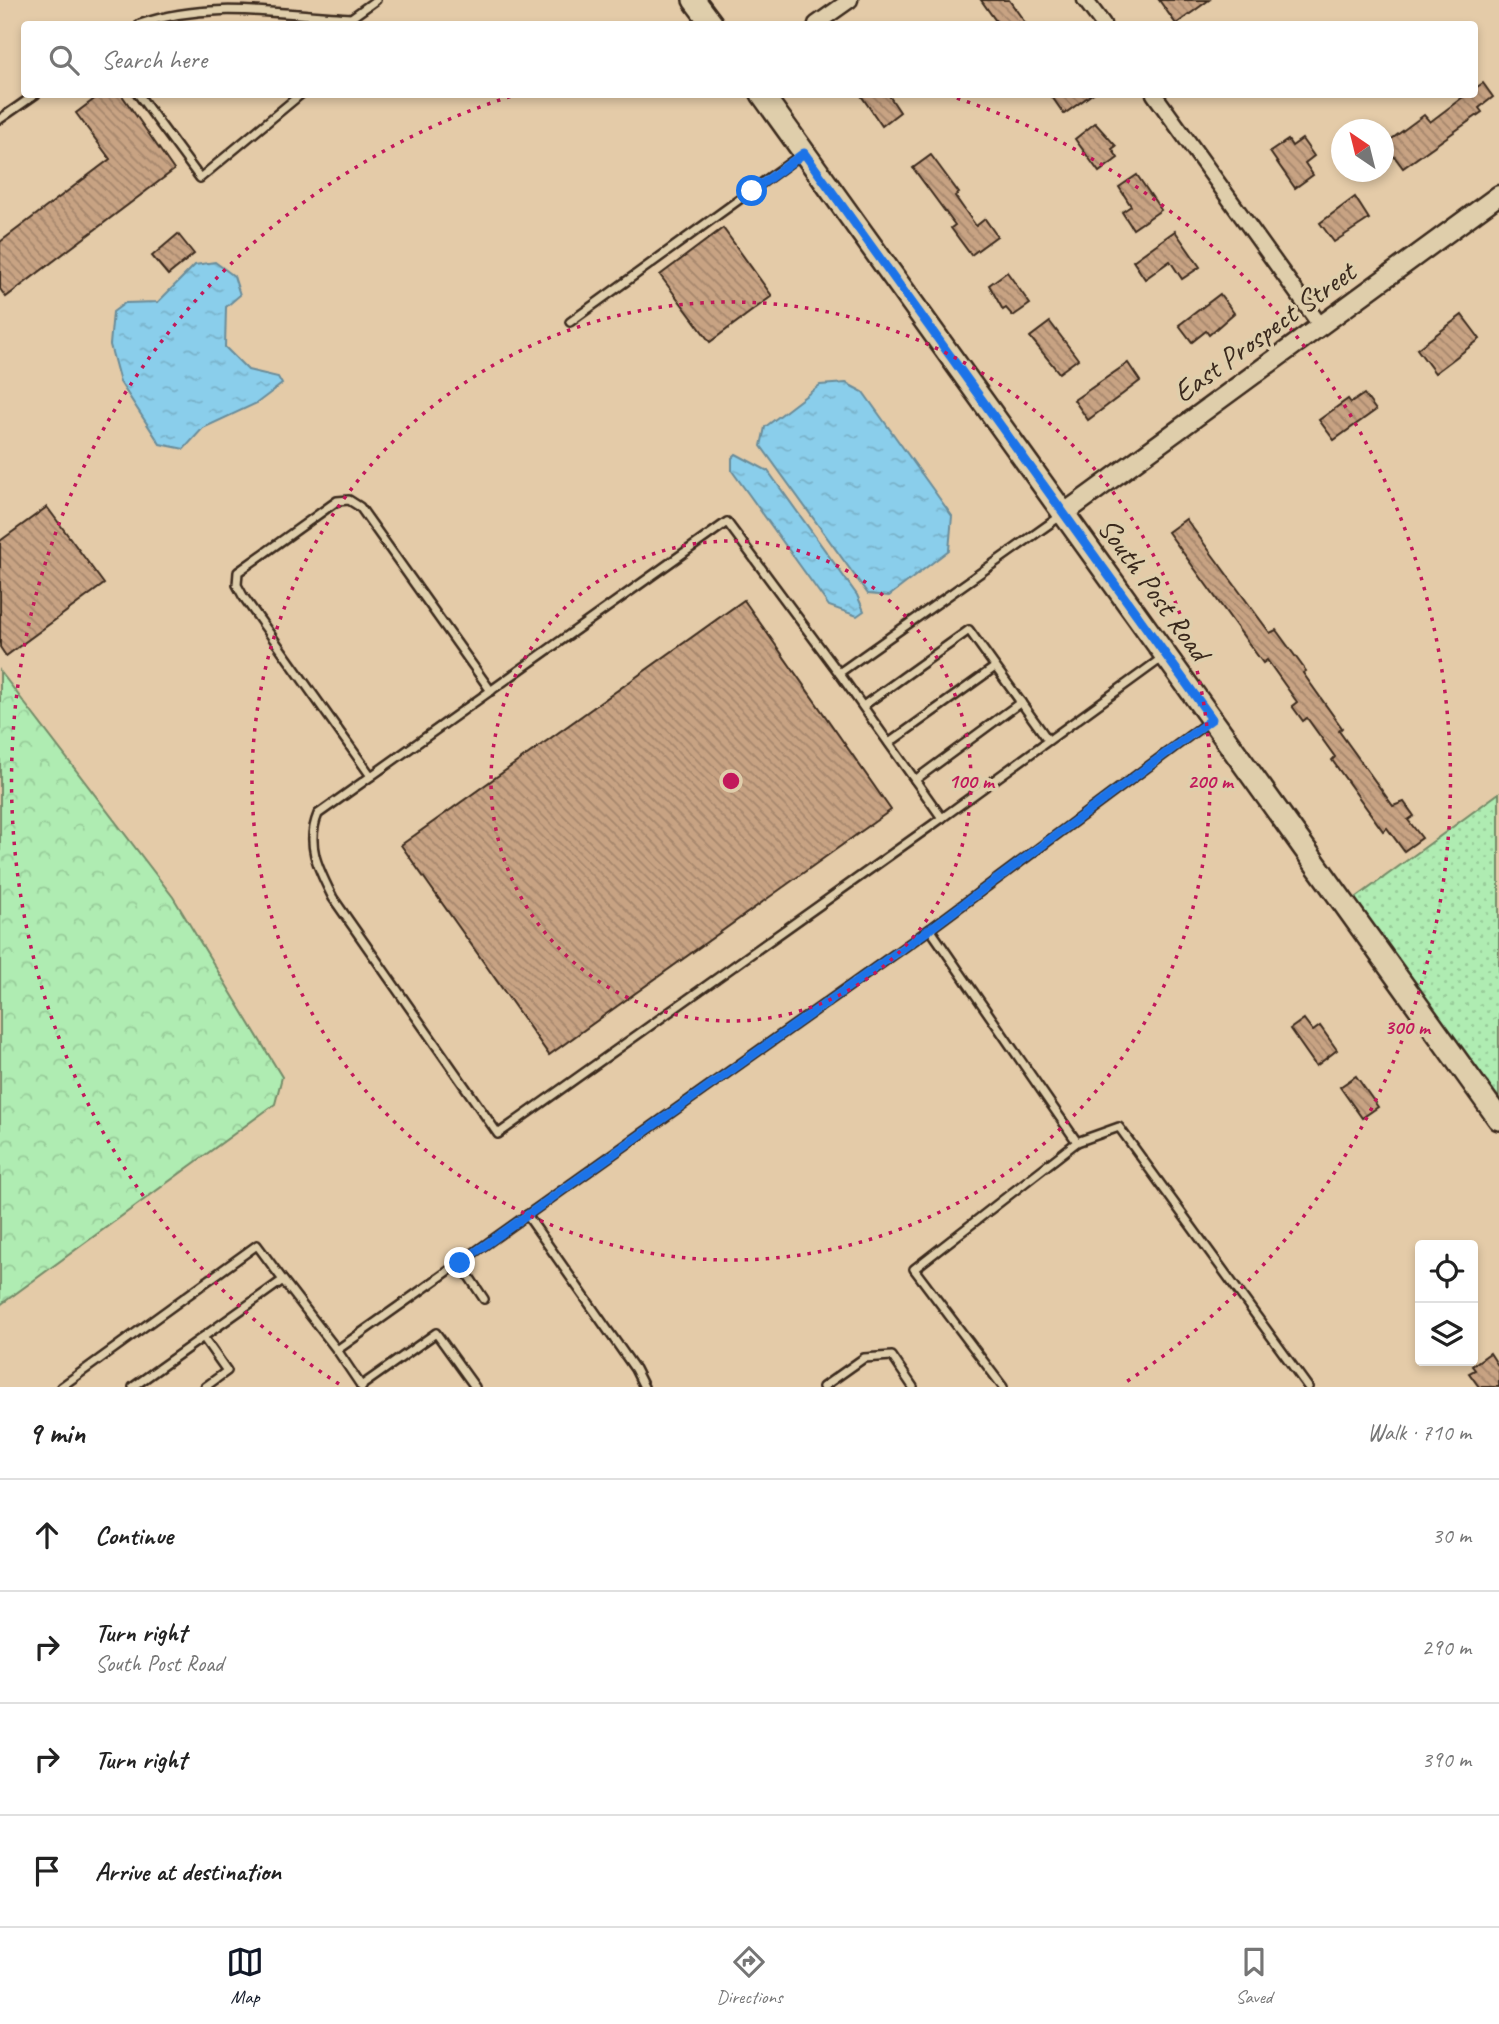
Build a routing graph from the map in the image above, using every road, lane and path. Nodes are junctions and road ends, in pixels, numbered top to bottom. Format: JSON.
{"nodes":[{"id":1,"x":376,"y":0,"type":"edge"},
{"id":2,"x":694,"y":0,"type":"edge"},
{"id":3,"x":850,"y":0,"type":"edge"},
{"id":4,"x":1085,"y":0,"type":"edge"},
{"id":5,"x":148,"y":21,"type":"edge"},
{"id":6,"x":351,"y":21,"type":"edge"},
{"id":7,"x":710,"y":21,"type":"edge"},
{"id":8,"x":820,"y":21,"type":"edge"},
{"id":9,"x":1101,"y":21,"type":"edge"},
{"id":10,"x":30,"y":98,"type":"edge"},
{"id":11,"x":141,"y":98,"type":"edge"},
{"id":12,"x":296,"y":98,"type":"edge"},
{"id":13,"x":765,"y":98,"type":"edge"},
{"id":14,"x":1157,"y":98,"type":"edge"},
{"id":15,"x":0,"y":119,"type":"edge"},
{"id":16,"x":804,"y":153,"type":"junction"},
{"id":17,"x":1499,"y":195,"type":"edge"},
{"id":18,"x":570,"y":322,"type":"dead end"},
{"id":19,"x":1320,"y":325,"type":"junction"},
{"id":20,"x":1062,"y":514,"type":"junction"},
{"id":21,"x":1166,"y":655,"type":"junction"},
{"id":22,"x":995,"y":667,"type":"junction"},
{"id":23,"x":839,"y":673,"type":"junction"},
{"id":24,"x":491,"y":691,"type":"junction"},
{"id":25,"x":1021,"y":702,"type":"junction"},
{"id":26,"x":863,"y":706,"type":"junction"},
{"id":27,"x":1212,"y":719,"type":"junction"},
{"id":28,"x":1048,"y":740,"type":"junction"},
{"id":29,"x":889,"y":743,"type":"junction"},
{"id":30,"x":371,"y":776,"type":"junction"},
{"id":31,"x":915,"y":780,"type":"junction"},
{"id":32,"x":942,"y":818,"type":"junction"},
{"id":33,"x":930,"y":929,"type":"junction"},
{"id":34,"x":1496,"y":1107,"type":"edge"},
{"id":35,"x":1077,"y":1142,"type":"junction"},
{"id":36,"x":527,"y":1215,"type":"junction"},
{"id":37,"x":460,"y":1263,"type":"junction"},
{"id":38,"x":283,"y":1280,"type":"junction"},
{"id":39,"x":484,"y":1299,"type":"dead end"},
{"id":40,"x":203,"y":1337,"type":"junction"},
{"id":41,"x":337,"y":1350,"type":"junction"},
{"id":42,"x":362,"y":1386,"type":"edge"},
{"id":43,"x":61,"y":1387,"type":"edge"},
{"id":44,"x":133,"y":1387,"type":"edge"},
{"id":45,"x":205,"y":1387,"type":"edge"},
{"id":46,"x":475,"y":1387,"type":"edge"},
{"id":47,"x":644,"y":1387,"type":"edge"},
{"id":48,"x":824,"y":1387,"type":"edge"},
{"id":49,"x":913,"y":1387,"type":"edge"},
{"id":50,"x":1003,"y":1387,"type":"edge"},
{"id":51,"x":1308,"y":1387,"type":"edge"}],
"edges":[{"from":1,"to":6,"type":"lane"},
{"from":2,"to":7,"type":"main road"},
{"from":3,"to":8,"type":"street"},
{"from":4,"to":9,"type":"street"},
{"from":5,"to":6,"type":"lane"},
{"from":10,"to":15,"type":"lane"},
{"from":11,"to":12,"type":"lane"},
{"from":13,"to":16,"type":"main road","name":"South Post Road"},
{"from":14,"to":19,"type":"street"},
{"from":16,"to":18,"type":"lane"},
{"from":16,"to":20,"type":"main road","name":"South Post Road"},
{"from":17,"to":19,"type":"street","name":"East Prospect Street"},
{"from":19,"to":20,"type":"street","name":"East Prospect Street"},
{"from":20,"to":21,"type":"main road","name":"South Post Road"},
{"from":20,"to":23,"type":"lane"},
{"from":21,"to":27,"type":"main road","name":"South Post Road"},
{"from":21,"to":28,"type":"lane"},
{"from":22,"to":25,"type":"lane"},
{"from":22,"to":26,"type":"lane"},
{"from":22,"to":29,"type":"lane"},
{"from":23,"to":24,"type":"lane"},
{"from":23,"to":26,"type":"lane"},
{"from":24,"to":30,"type":"lane"},
{"from":24,"to":30,"type":"lane"},
{"from":25,"to":28,"type":"lane"},
{"from":25,"to":31,"type":"lane"},
{"from":26,"to":29,"type":"lane"},
{"from":27,"to":33,"type":"lane"},
{"from":27,"to":34,"type":"main road","name":"South Post Road"},
{"from":28,"to":32,"type":"lane"},
{"from":29,"to":31,"type":"lane"},
{"from":30,"to":32,"type":"lane"},
{"from":31,"to":32,"type":"lane"},
{"from":33,"to":35,"type":"lane"},
{"from":33,"to":36,"type":"lane"},
{"from":35,"to":50,"type":"lane"},
{"from":35,"to":51,"type":"lane"},
{"from":36,"to":37,"type":"lane"},
{"from":36,"to":47,"type":"lane"},
{"from":37,"to":39,"type":"lane"},
{"from":37,"to":41,"type":"lane"},
{"from":38,"to":40,"type":"lane"},
{"from":38,"to":41,"type":"lane"},
{"from":38,"to":43,"type":"lane"},
{"from":40,"to":44,"type":"lane"},
{"from":40,"to":45,"type":"lane"},
{"from":41,"to":42,"type":"lane"},
{"from":42,"to":46,"type":"lane"},
{"from":48,"to":49,"type":"lane"}]}
